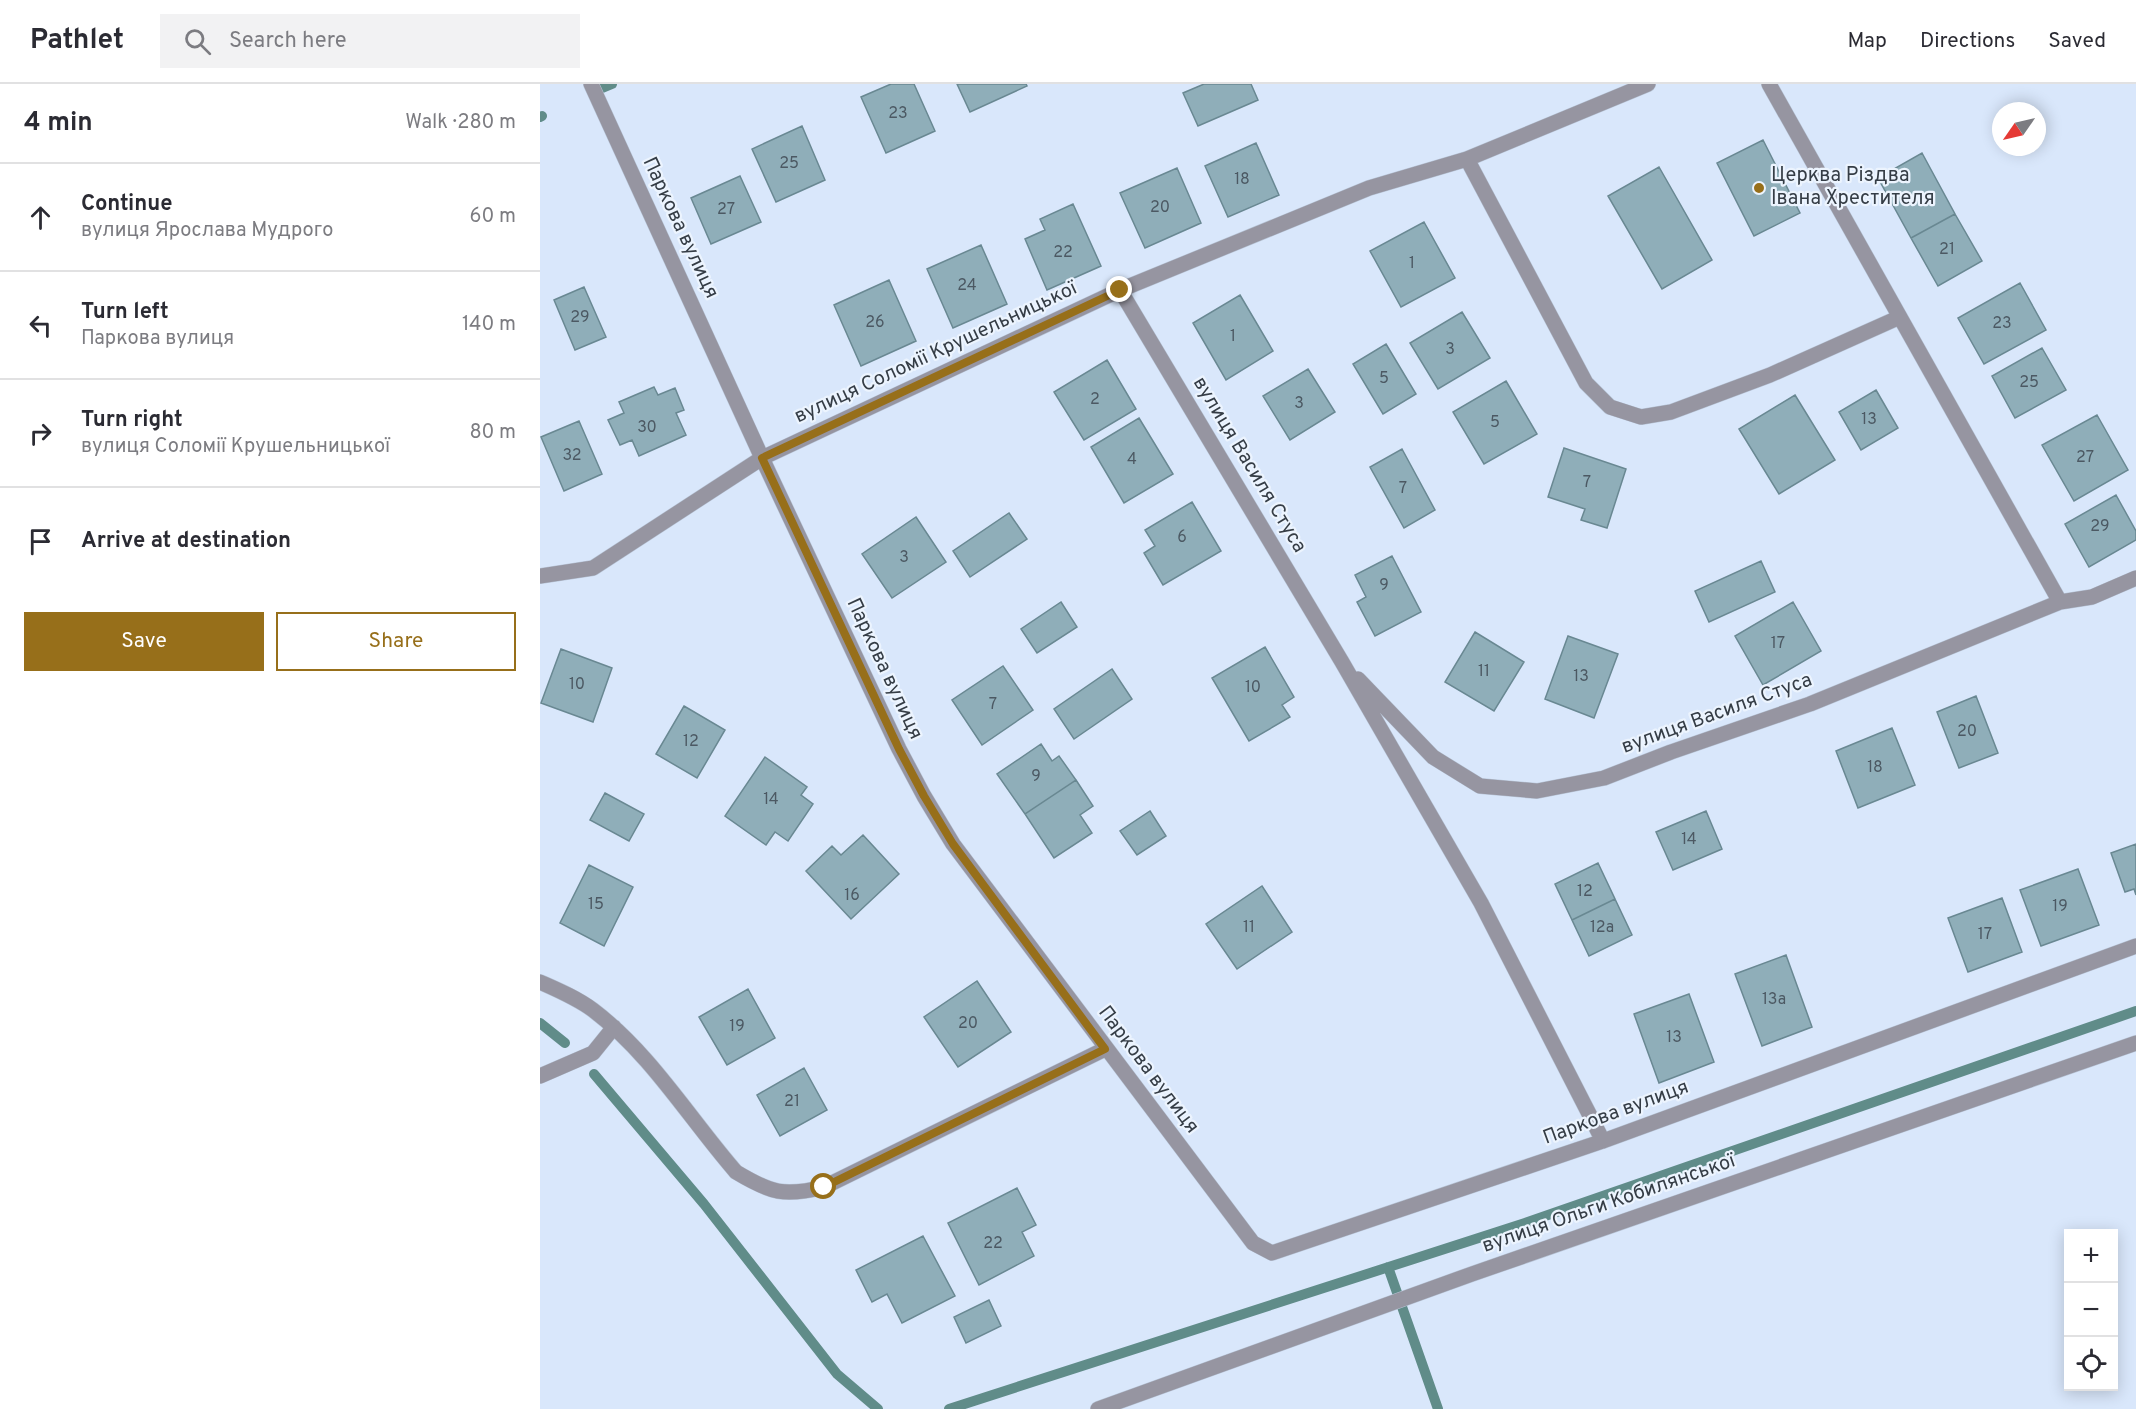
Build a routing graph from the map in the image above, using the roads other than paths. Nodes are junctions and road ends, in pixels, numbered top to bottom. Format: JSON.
{"nodes":[{"id":1,"x":591,"y":84,"type":"edge"},
{"id":2,"x":1648,"y":84,"type":"edge"},
{"id":3,"x":1769,"y":84,"type":"edge"},
{"id":4,"x":1467,"y":159,"type":"junction"},
{"id":5,"x":1120,"y":290,"type":"junction"},
{"id":6,"x":1900,"y":317,"type":"junction"},
{"id":7,"x":762,"y":458,"type":"junction"},
{"id":8,"x":540,"y":576,"type":"edge"},
{"id":9,"x":2136,"y":578,"type":"edge"},
{"id":10,"x":2060,"y":602,"type":"junction"},
{"id":11,"x":1342,"y":662,"type":"junction"},
{"id":12,"x":2136,"y":946,"type":"edge"},
{"id":13,"x":540,"y":982,"type":"edge"},
{"id":14,"x":614,"y":1027,"type":"junction"},
{"id":15,"x":2136,"y":1042,"type":"edge"},
{"id":16,"x":1105,"y":1049,"type":"junction"},
{"id":17,"x":540,"y":1076,"type":"edge"},
{"id":18,"x":1603,"y":1141,"type":"junction"},
{"id":19,"x":1098,"y":1409,"type":"edge"}],
"edges":[{"from":1,"to":7,"type":"street","name":"Паркова вулиця"},
{"from":2,"to":4,"type":"street","name":"вулиця Соломії Крушельницької"},
{"from":3,"to":6,"type":"street"},
{"from":4,"to":5,"type":"street","name":"вулиця Соломії Крушельницької"},
{"from":4,"to":6,"type":"street"},
{"from":5,"to":7,"type":"street","name":"вулиця Соломії Крушельницької"},
{"from":5,"to":11,"type":"street","name":"вулиця Василя Стуса"},
{"from":6,"to":10,"type":"street"},
{"from":7,"to":8,"type":"street","name":"вулиця Соломії Крушельницької"},
{"from":7,"to":16,"type":"street","name":"Паркова вулиця"},
{"from":9,"to":10,"type":"street","name":"вулиця Василя Стуса"},
{"from":10,"to":11,"type":"street","name":"вулиця Василя Стуса"},
{"from":11,"to":18,"type":"street","name":"вулиця Василя Стуса"},
{"from":12,"to":18,"type":"street","name":"Паркова вулиця"},
{"from":13,"to":14,"type":"street"},
{"from":14,"to":16,"type":"street"},
{"from":14,"to":17,"type":"street"},
{"from":15,"to":19,"type":"street","name":"вулиця Ольги Кобилянської"},
{"from":16,"to":18,"type":"street","name":"Паркова вулиця"}]}
